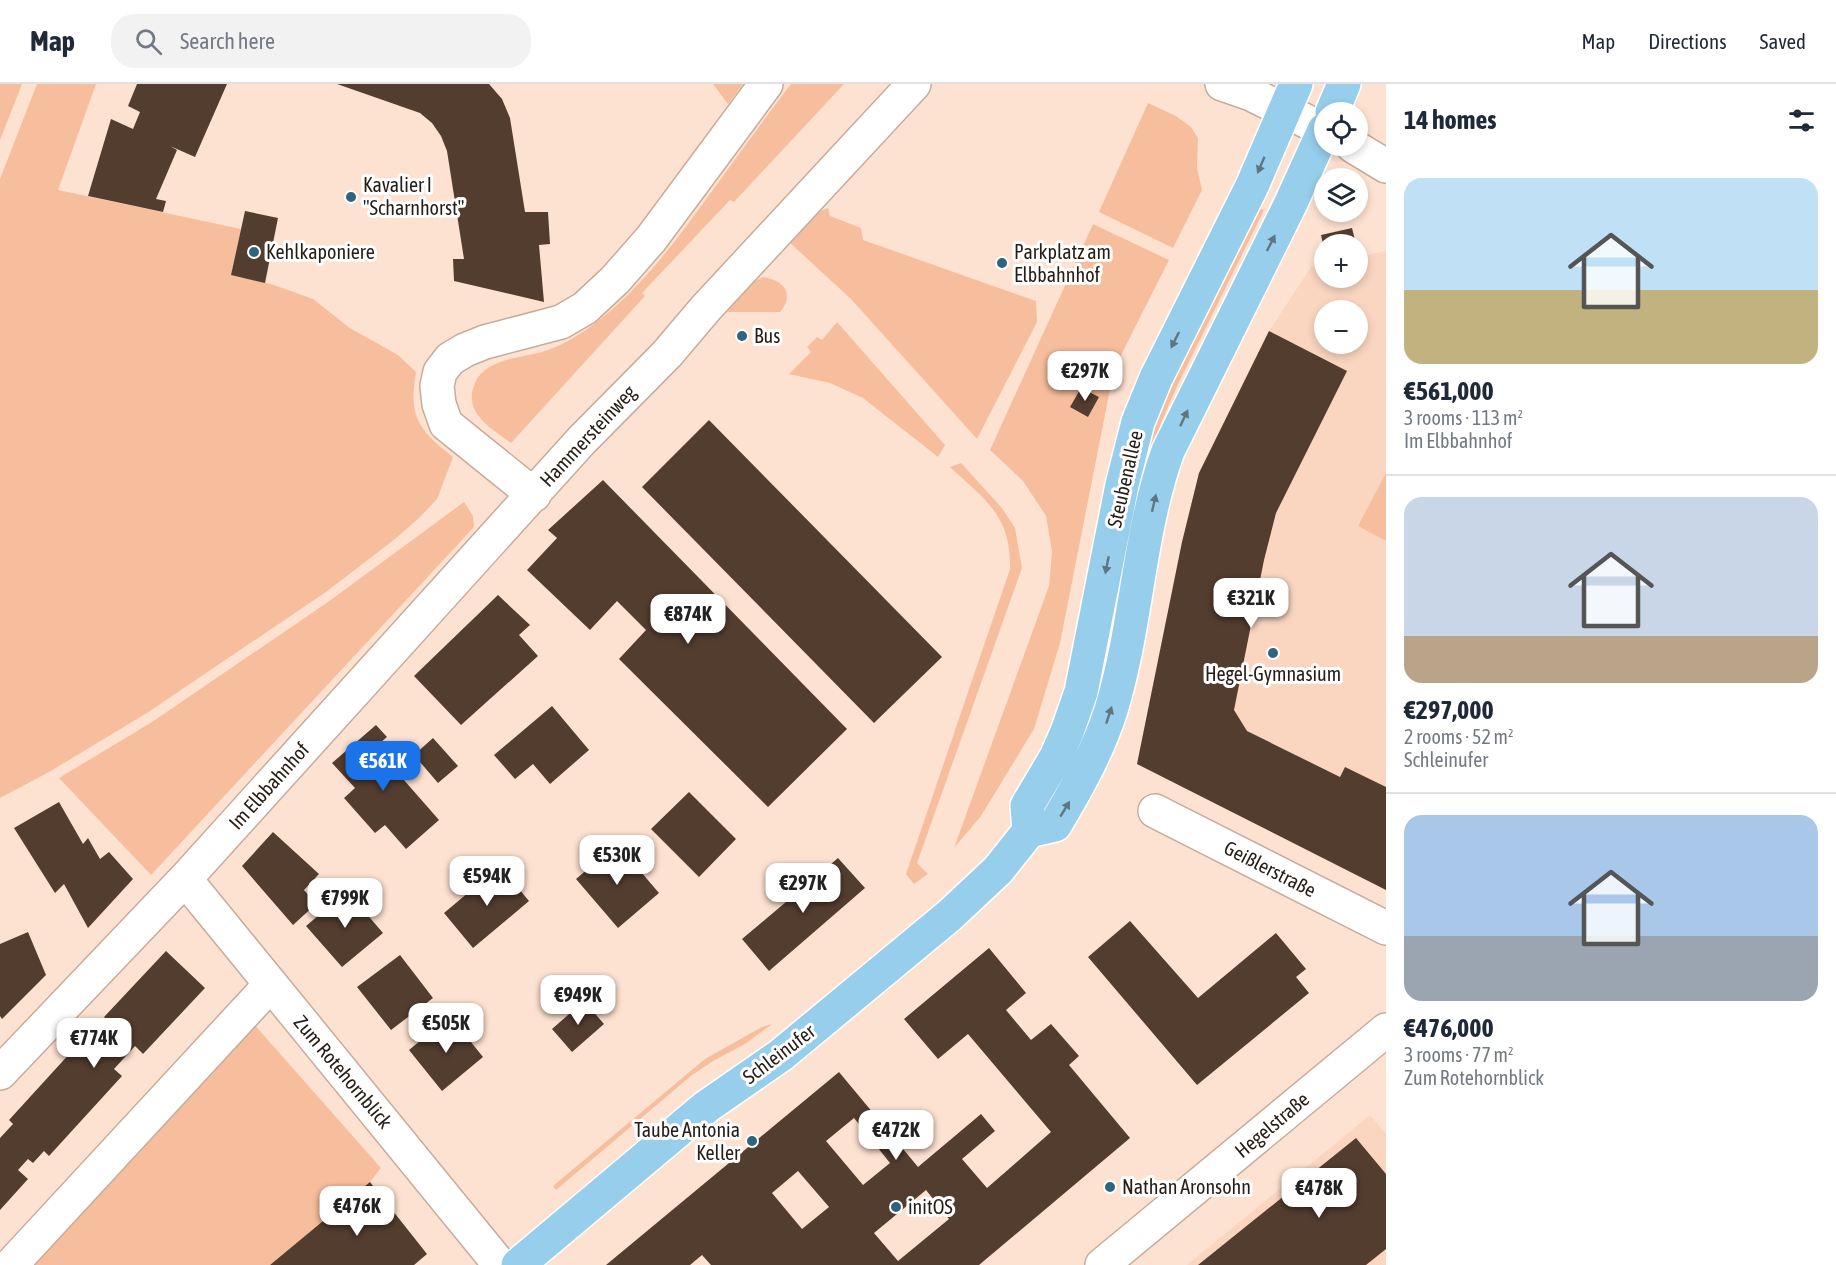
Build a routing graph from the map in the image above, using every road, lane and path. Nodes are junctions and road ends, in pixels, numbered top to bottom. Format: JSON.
{"nodes":[{"id":1,"x":766,"y":84,"type":"edge"},
{"id":2,"x":914,"y":84,"type":"edge"},
{"id":3,"x":1222,"y":84,"type":"edge"},
{"id":4,"x":1344,"y":84,"type":"edge"},
{"id":5,"x":1290,"y":97,"type":"edge"},
{"id":6,"x":1336,"y":102,"type":"edge"},
{"id":7,"x":1314,"y":120,"type":"edge"},
{"id":8,"x":1314,"y":152,"type":"edge"},
{"id":9,"x":1368,"y":155,"type":"edge"},
{"id":10,"x":1386,"y":166,"type":"edge"},
{"id":11,"x":534,"y":495,"type":"junction"},
{"id":12,"x":1155,"y":811,"type":"dead end"},
{"id":13,"x":1029,"y":831,"type":"junction"},
{"id":14,"x":185,"y":879,"type":"junction"},
{"id":15,"x":1386,"y":928,"type":"edge"},
{"id":16,"x":271,"y":984,"type":"junction"},
{"id":17,"x":1386,"y":1030,"type":"edge"},
{"id":18,"x":0,"y":1073,"type":"edge"},
{"id":19,"x":10,"y":1265,"type":"edge"},
{"id":20,"x":500,"y":1265,"type":"edge"},
{"id":21,"x":518,"y":1265,"type":"edge"},
{"id":22,"x":1102,"y":1265,"type":"edge"}],
"edges":[{"from":1,"to":11,"type":"street","name":"Hammersteinweg"},
{"from":2,"to":11,"type":"street","name":"Hammersteinweg"},
{"from":3,"to":5,"type":"street"},
{"from":4,"to":6,"type":"main road"},
{"from":5,"to":7,"type":"street"},
{"from":5,"to":13,"type":"main road","name":"Steubenallee","one_way":true},
{"from":13,"to":8,"type":"main road","name":"Steubenallee","one_way":true},
{"from":9,"to":10,"type":"street"},
{"from":11,"to":14,"type":"street","name":"Im Elbbahnhof"},
{"from":12,"to":15,"type":"street","name":"Geißlerstraße"},
{"from":13,"to":21,"type":"main road","name":"Schleinufer"},
{"from":14,"to":16,"type":"street","name":"Zum Rotehornblick"},
{"from":14,"to":18,"type":"street","name":"Im Elbbahnhof"},
{"from":16,"to":19,"type":"street"},
{"from":16,"to":20,"type":"street","name":"Zum Rotehornblick"},
{"from":17,"to":22,"type":"street","name":"Hegelstraße"}]}
